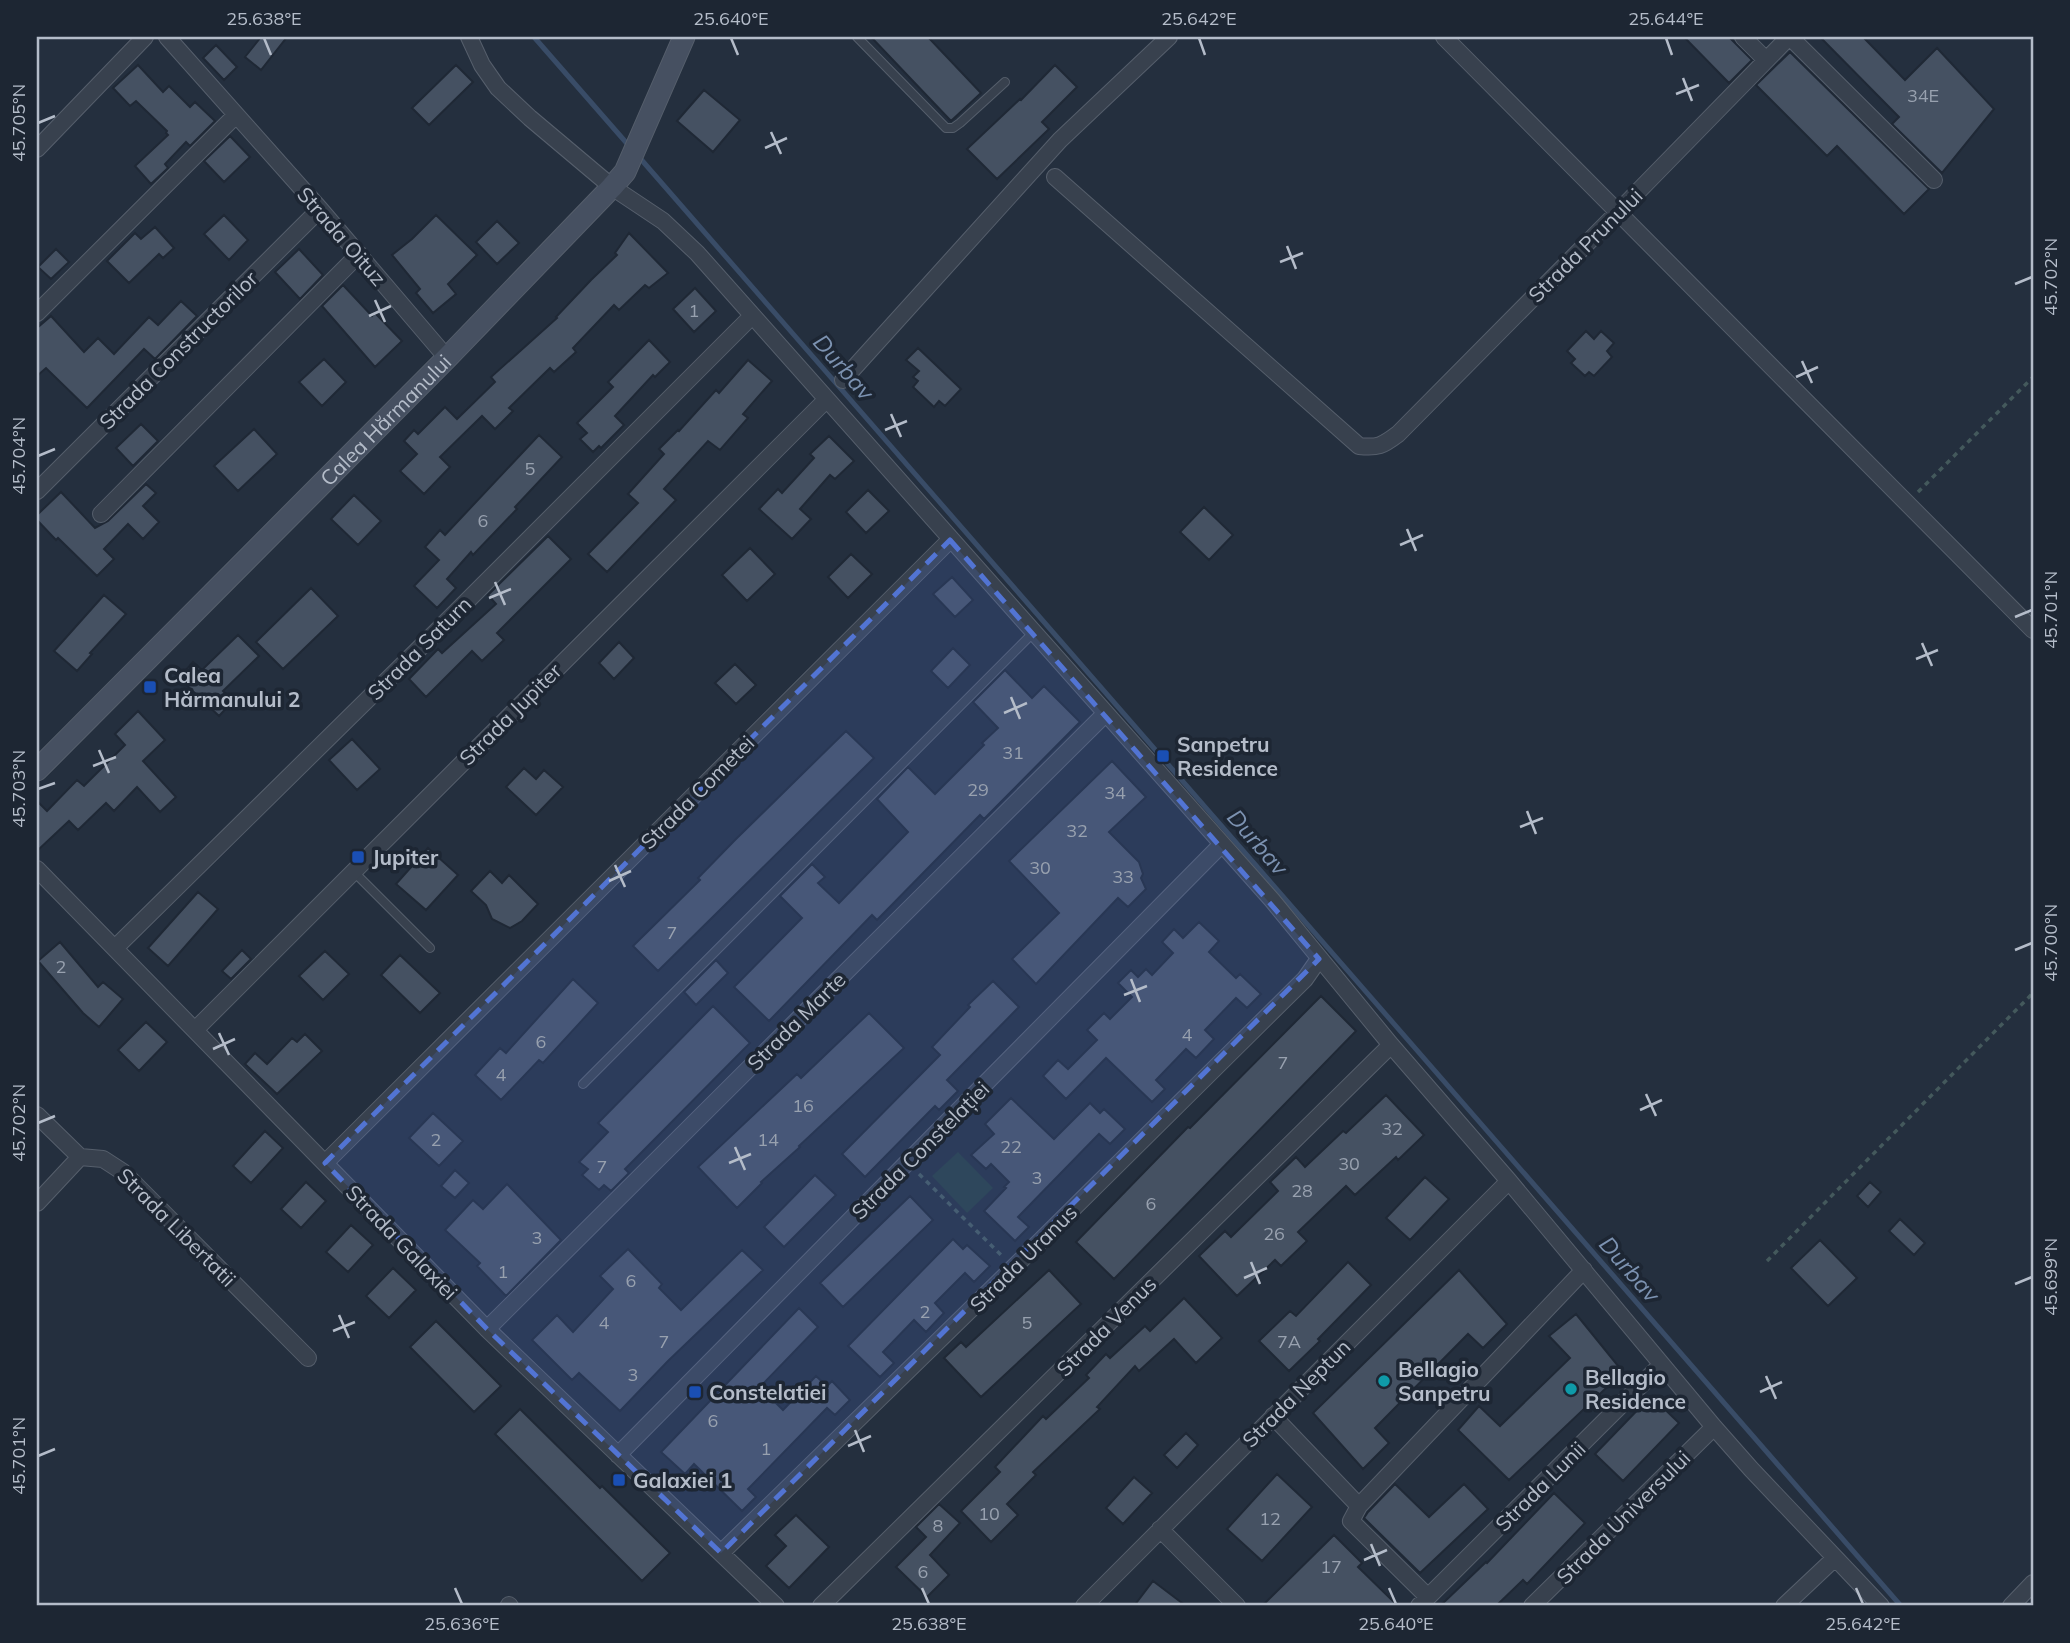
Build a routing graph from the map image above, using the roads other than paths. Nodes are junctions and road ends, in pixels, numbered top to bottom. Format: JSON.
{"nodes":[{"id":1,"x":145,"y":37,"type":"edge"},
{"id":2,"x":167,"y":37,"type":"edge"},
{"id":3,"x":469,"y":37,"type":"edge"},
{"id":4,"x":684,"y":37,"type":"edge"},
{"id":5,"x":857,"y":37,"type":"edge"},
{"id":6,"x":1169,"y":37,"type":"edge"},
{"id":7,"x":1444,"y":37,"type":"edge"},
{"id":8,"x":1743,"y":37,"type":"edge"},
{"id":9,"x":1789,"y":37,"type":"edge"},
{"id":10,"x":1766,"y":60,"type":"junction"},
{"id":11,"x":1005,"y":82,"type":"dead end"},
{"id":12,"x":236,"y":115,"type":"junction"},
{"id":13,"x":37,"y":149,"type":"edge"},
{"id":14,"x":1055,"y":177,"type":"dead end"},
{"id":15,"x":618,"y":179,"type":"junction"},
{"id":16,"x":1934,"y":180,"type":"dead end"},
{"id":17,"x":320,"y":209,"type":"junction"},
{"id":18,"x":1618,"y":212,"type":"junction"},
{"id":19,"x":359,"y":254,"type":"junction"},
{"id":20,"x":37,"y":313,"type":"edge"},
{"id":21,"x":751,"y":316,"type":"junction"},
{"id":22,"x":447,"y":358,"type":"junction"},
{"id":23,"x":843,"y":380,"type":"dead end"},
{"id":24,"x":825,"y":400,"type":"junction"},
{"id":25,"x":37,"y":491,"type":"edge"},
{"id":26,"x":101,"y":514,"type":"dead end"},
{"id":27,"x":950,"y":540,"type":"junction"},
{"id":28,"x":2033,"y":630,"type":"edge"},
{"id":29,"x":1033,"y":633,"type":"junction"},
{"id":30,"x":1105,"y":714,"type":"junction"},
{"id":31,"x":37,"y":770,"type":"edge"},
{"id":32,"x":1222,"y":844,"type":"junction"},
{"id":33,"x":37,"y":869,"type":"edge"},
{"id":34,"x":353,"y":871,"type":"junction"},
{"id":35,"x":115,"y":948,"type":"junction"},
{"id":36,"x":430,"y":948,"type":"dead end"},
{"id":37,"x":1319,"y":959,"type":"junction"},
{"id":38,"x":196,"y":1029,"type":"junction"},
{"id":39,"x":1391,"y":1045,"type":"junction"},
{"id":40,"x":583,"y":1084,"type":"dead end"},
{"id":41,"x":37,"y":1115,"type":"edge"},
{"id":42,"x":80,"y":1157,"type":"junction"},
{"id":43,"x":325,"y":1163,"type":"junction"},
{"id":44,"x":1509,"y":1181,"type":"junction"},
{"id":45,"x":37,"y":1203,"type":"edge"},
{"id":46,"x":1584,"y":1270,"type":"junction"},
{"id":47,"x":487,"y":1329,"type":"junction"},
{"id":48,"x":308,"y":1358,"type":"dead end"},
{"id":49,"x":1661,"y":1365,"type":"junction"},
{"id":50,"x":1273,"y":1416,"type":"junction"},
{"id":51,"x":1714,"y":1427,"type":"junction"},
{"id":52,"x":618,"y":1455,"type":"junction"},
{"id":53,"x":1359,"y":1506,"type":"junction"},
{"id":54,"x":1160,"y":1529,"type":"junction"},
{"id":55,"x":721,"y":1553,"type":"junction"},
{"id":56,"x":1835,"y":1558,"type":"junction"},
{"id":57,"x":2033,"y":1583,"type":"edge"},
{"id":58,"x":1424,"y":1602,"type":"edge"},
{"id":59,"x":776,"y":1606,"type":"edge"},
{"id":60,"x":821,"y":1606,"type":"edge"},
{"id":61,"x":1084,"y":1606,"type":"edge"},
{"id":62,"x":1237,"y":1606,"type":"edge"},
{"id":63,"x":1532,"y":1606,"type":"edge"},
{"id":64,"x":1784,"y":1606,"type":"edge"},
{"id":65,"x":1881,"y":1606,"type":"edge"},
{"id":66,"x":2011,"y":1606,"type":"edge"}],
"edges":[{"from":1,"to":13,"type":"street"},
{"from":2,"to":12,"type":"street","name":"Strada Oituz"},
{"from":3,"to":15,"type":"street"},
{"from":4,"to":15,"type":"street","name":"Calea Hărmanului"},
{"from":5,"to":11,"type":"lane"},
{"from":6,"to":23,"type":"street"},
{"from":7,"to":18,"type":"street"},
{"from":8,"to":10,"type":"street"},
{"from":9,"to":10,"type":"street","name":"Strada Prunului"},
{"from":9,"to":16,"type":"street"},
{"from":10,"to":18,"type":"street","name":"Strada Prunului"},
{"from":12,"to":17,"type":"street","name":"Strada Oituz"},
{"from":12,"to":20,"type":"street"},
{"from":14,"to":18,"type":"street","name":"Strada Prunului"},
{"from":15,"to":21,"type":"street"},
{"from":15,"to":22,"type":"street","name":"Calea Hărmanului"},
{"from":17,"to":19,"type":"street","name":"Strada Oituz"},
{"from":17,"to":25,"type":"street","name":"Strada Constructorilor"},
{"from":18,"to":28,"type":"street"},
{"from":19,"to":22,"type":"street","name":"Strada Oituz"},
{"from":19,"to":26,"type":"street"},
{"from":21,"to":24,"type":"street"},
{"from":21,"to":35,"type":"street","name":"Strada Saturn"},
{"from":22,"to":31,"type":"street","name":"Calea Hărmanului"},
{"from":24,"to":27,"type":"street"},
{"from":24,"to":34,"type":"street","name":"Strada Jupiter"},
{"from":27,"to":29,"type":"street"},
{"from":27,"to":43,"type":"street","name":"Strada Cometei"},
{"from":29,"to":30,"type":"street"},
{"from":29,"to":40,"type":"lane"},
{"from":30,"to":32,"type":"street"},
{"from":30,"to":47,"type":"street","name":"Strada Marte"},
{"from":32,"to":37,"type":"street"},
{"from":32,"to":52,"type":"street","name":"Strada Constelației"},
{"from":33,"to":35,"type":"street","name":"Strada Galaxiei"},
{"from":34,"to":36,"type":"lane"},
{"from":34,"to":38,"type":"street","name":"Strada Jupiter"},
{"from":35,"to":38,"type":"street","name":"Strada Galaxiei"},
{"from":37,"to":39,"type":"street"},
{"from":37,"to":55,"type":"street","name":"Strada Uranus"},
{"from":38,"to":43,"type":"street","name":"Strada Galaxiei"},
{"from":39,"to":44,"type":"street"},
{"from":39,"to":60,"type":"street","name":"Strada Venus"},
{"from":41,"to":42,"type":"street","name":"Strada Libertatii"},
{"from":42,"to":45,"type":"street"},
{"from":42,"to":48,"type":"street","name":"Strada Libertatii"},
{"from":43,"to":47,"type":"street","name":"Strada Galaxiei"},
{"from":44,"to":46,"type":"street"},
{"from":44,"to":50,"type":"street","name":"Strada Neptun"},
{"from":46,"to":49,"type":"street"},
{"from":46,"to":53,"type":"street"},
{"from":47,"to":52,"type":"street","name":"Strada Galaxiei"},
{"from":49,"to":51,"type":"street"},
{"from":49,"to":58,"type":"street","name":"Strada Lunii"},
{"from":50,"to":53,"type":"street"},
{"from":50,"to":54,"type":"street","name":"Strada Neptun"},
{"from":51,"to":56,"type":"street"},
{"from":51,"to":63,"type":"street","name":"Strada Universului"},
{"from":52,"to":55,"type":"street","name":"Strada Galaxiei"},
{"from":53,"to":58,"type":"street"},
{"from":54,"to":61,"type":"street","name":"Strada Neptun"},
{"from":54,"to":62,"type":"street"},
{"from":55,"to":59,"type":"street","name":"Strada Galaxiei"},
{"from":56,"to":64,"type":"street"},
{"from":56,"to":65,"type":"street"},
{"from":57,"to":66,"type":"street"}]}
